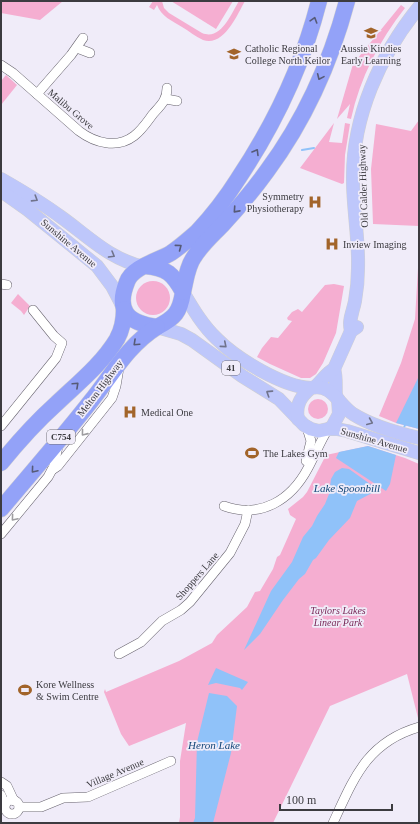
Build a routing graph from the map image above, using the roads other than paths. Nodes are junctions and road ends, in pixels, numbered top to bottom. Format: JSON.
{"nodes":[{"id":1,"x":319,"y":1,"type":"edge"},
{"id":2,"x":348,"y":1,"type":"edge"},
{"id":3,"x":419,"y":7,"type":"edge"},
{"id":4,"x":83,"y":38,"type":"dead end"},
{"id":5,"x":77,"y":48,"type":"junction"},
{"id":6,"x":90,"y":54,"type":"dead end"},
{"id":7,"x":1,"y":65,"type":"edge"},
{"id":8,"x":168,"y":88,"type":"dead end"},
{"id":9,"x":36,"y":94,"type":"junction"},
{"id":10,"x":166,"y":98,"type":"junction"},
{"id":11,"x":177,"y":100,"type":"dead end"},
{"id":12,"x":1,"y":179,"type":"edge"},
{"id":13,"x":1,"y":191,"type":"edge"},
{"id":14,"x":145,"y":266,"type":"junction"},
{"id":15,"x":183,"y":292,"type":"junction"},
{"id":16,"x":124,"y":308,"type":"junction"},
{"id":17,"x":33,"y":310,"type":"dead end"},
{"id":18,"x":157,"y":327,"type":"junction"},
{"id":19,"x":119,"y":363,"type":"junction"},
{"id":20,"x":334,"y":369,"type":"junction"},
{"id":21,"x":313,"y":387,"type":"junction"},
{"id":22,"x":337,"y":398,"type":"junction"},
{"id":23,"x":303,"y":423,"type":"junction"},
{"id":24,"x":1,"y":426,"type":"edge"},
{"id":25,"x":328,"y":429,"type":"junction"},
{"id":26,"x":60,"y":438,"type":"junction"},
{"id":27,"x":417,"y":438,"type":"edge"},
{"id":28,"x":419,"y":452,"type":"edge"},
{"id":29,"x":1,"y":463,"type":"edge"},
{"id":30,"x":52,"y":470,"type":"junction"},
{"id":31,"x":299,"y":481,"type":"junction"},
{"id":32,"x":224,"y":506,"type":"dead end"},
{"id":33,"x":1,"y":509,"type":"edge"},
{"id":34,"x":245,"y":510,"type":"junction"},
{"id":35,"x":1,"y":534,"type":"edge"},
{"id":36,"x":119,"y":654,"type":"dead end"},
{"id":37,"x":419,"y":727,"type":"edge"},
{"id":38,"x":171,"y":761,"type":"dead end"},
{"id":39,"x":1,"y":782,"type":"edge"},
{"id":40,"x":1,"y":795,"type":"edge"},
{"id":41,"x":17,"y":804,"type":"junction"},
{"id":42,"x":4,"y":810,"type":"edge"},
{"id":43,"x":333,"y":823,"type":"edge"}],
"edges":[{"from":14,"to":1,"type":"highway","one_way":true},
{"from":2,"to":15,"type":"highway","one_way":true},
{"from":3,"to":20,"type":"main road","name":"Old Calder Highway"},
{"from":4,"to":5,"type":"street"},
{"from":5,"to":6,"type":"street"},
{"from":5,"to":9,"type":"street"},
{"from":7,"to":9,"type":"street","name":"Malibu Grove"},
{"from":8,"to":10,"type":"street","name":"Malibu Grove"},
{"from":9,"to":10,"type":"street","name":"Malibu Grove"},
{"from":10,"to":11,"type":"street"},
{"from":12,"to":14,"type":"main road","name":"Sunshine Avenue","number":"41","one_way":true},
{"from":13,"to":16,"type":"main road","name":"Sunshine Avenue","number":"41"},
{"from":14,"to":15,"type":"highway","number":"41"},
{"from":14,"to":16,"type":"highway"},
{"from":15,"to":18,"type":"highway"},
{"from":15,"to":21,"type":"main road","number":"41","one_way":true},
{"from":16,"to":18,"type":"highway","number":"41"},
{"from":29,"to":16,"type":"highway","name":"Melton Highway","number":"C754","one_way":true},
{"from":17,"to":24,"type":"street"},
{"from":18,"to":19,"type":"highway","name":"Melton Highway","number":"C754","one_way":true},
{"from":23,"to":18,"type":"main road","number":"41","one_way":true},
{"from":19,"to":26,"type":"highway","name":"Melton Highway","number":"C754"},
{"from":19,"to":30,"type":"street","one_way":true},
{"from":20,"to":21,"type":"main road","name":"Old Calder Highway"},
{"from":20,"to":22,"type":"main road","name":"Old Calder Highway"},
{"from":21,"to":22,"type":"main road","number":"41"},
{"from":21,"to":23,"type":"main road"},
{"from":22,"to":25,"type":"main road"},
{"from":22,"to":27,"type":"main road","name":"Sunshine Avenue","number":"41","one_way":true},
{"from":23,"to":25,"type":"main road"},
{"from":23,"to":31,"type":"street"},
{"from":25,"to":28,"type":"main road","name":"Sunshine Avenue"},
{"from":25,"to":31,"type":"street"},
{"from":26,"to":30,"type":"street"},
{"from":26,"to":33,"type":"highway","name":"Melton Highway","number":"C754","one_way":true},
{"from":30,"to":35,"type":"street","one_way":true},
{"from":31,"to":34,"type":"street"},
{"from":32,"to":34,"type":"street"},
{"from":34,"to":36,"type":"street","name":"Shoppers Lane"},
{"from":37,"to":43,"type":"street"},
{"from":38,"to":41,"type":"street","name":"Village Avenue"},
{"from":39,"to":41,"type":"street"},
{"from":40,"to":42,"type":"street"},
{"from":41,"to":42,"type":"street"},
{"from":41,"to":42,"type":"street"}]}
